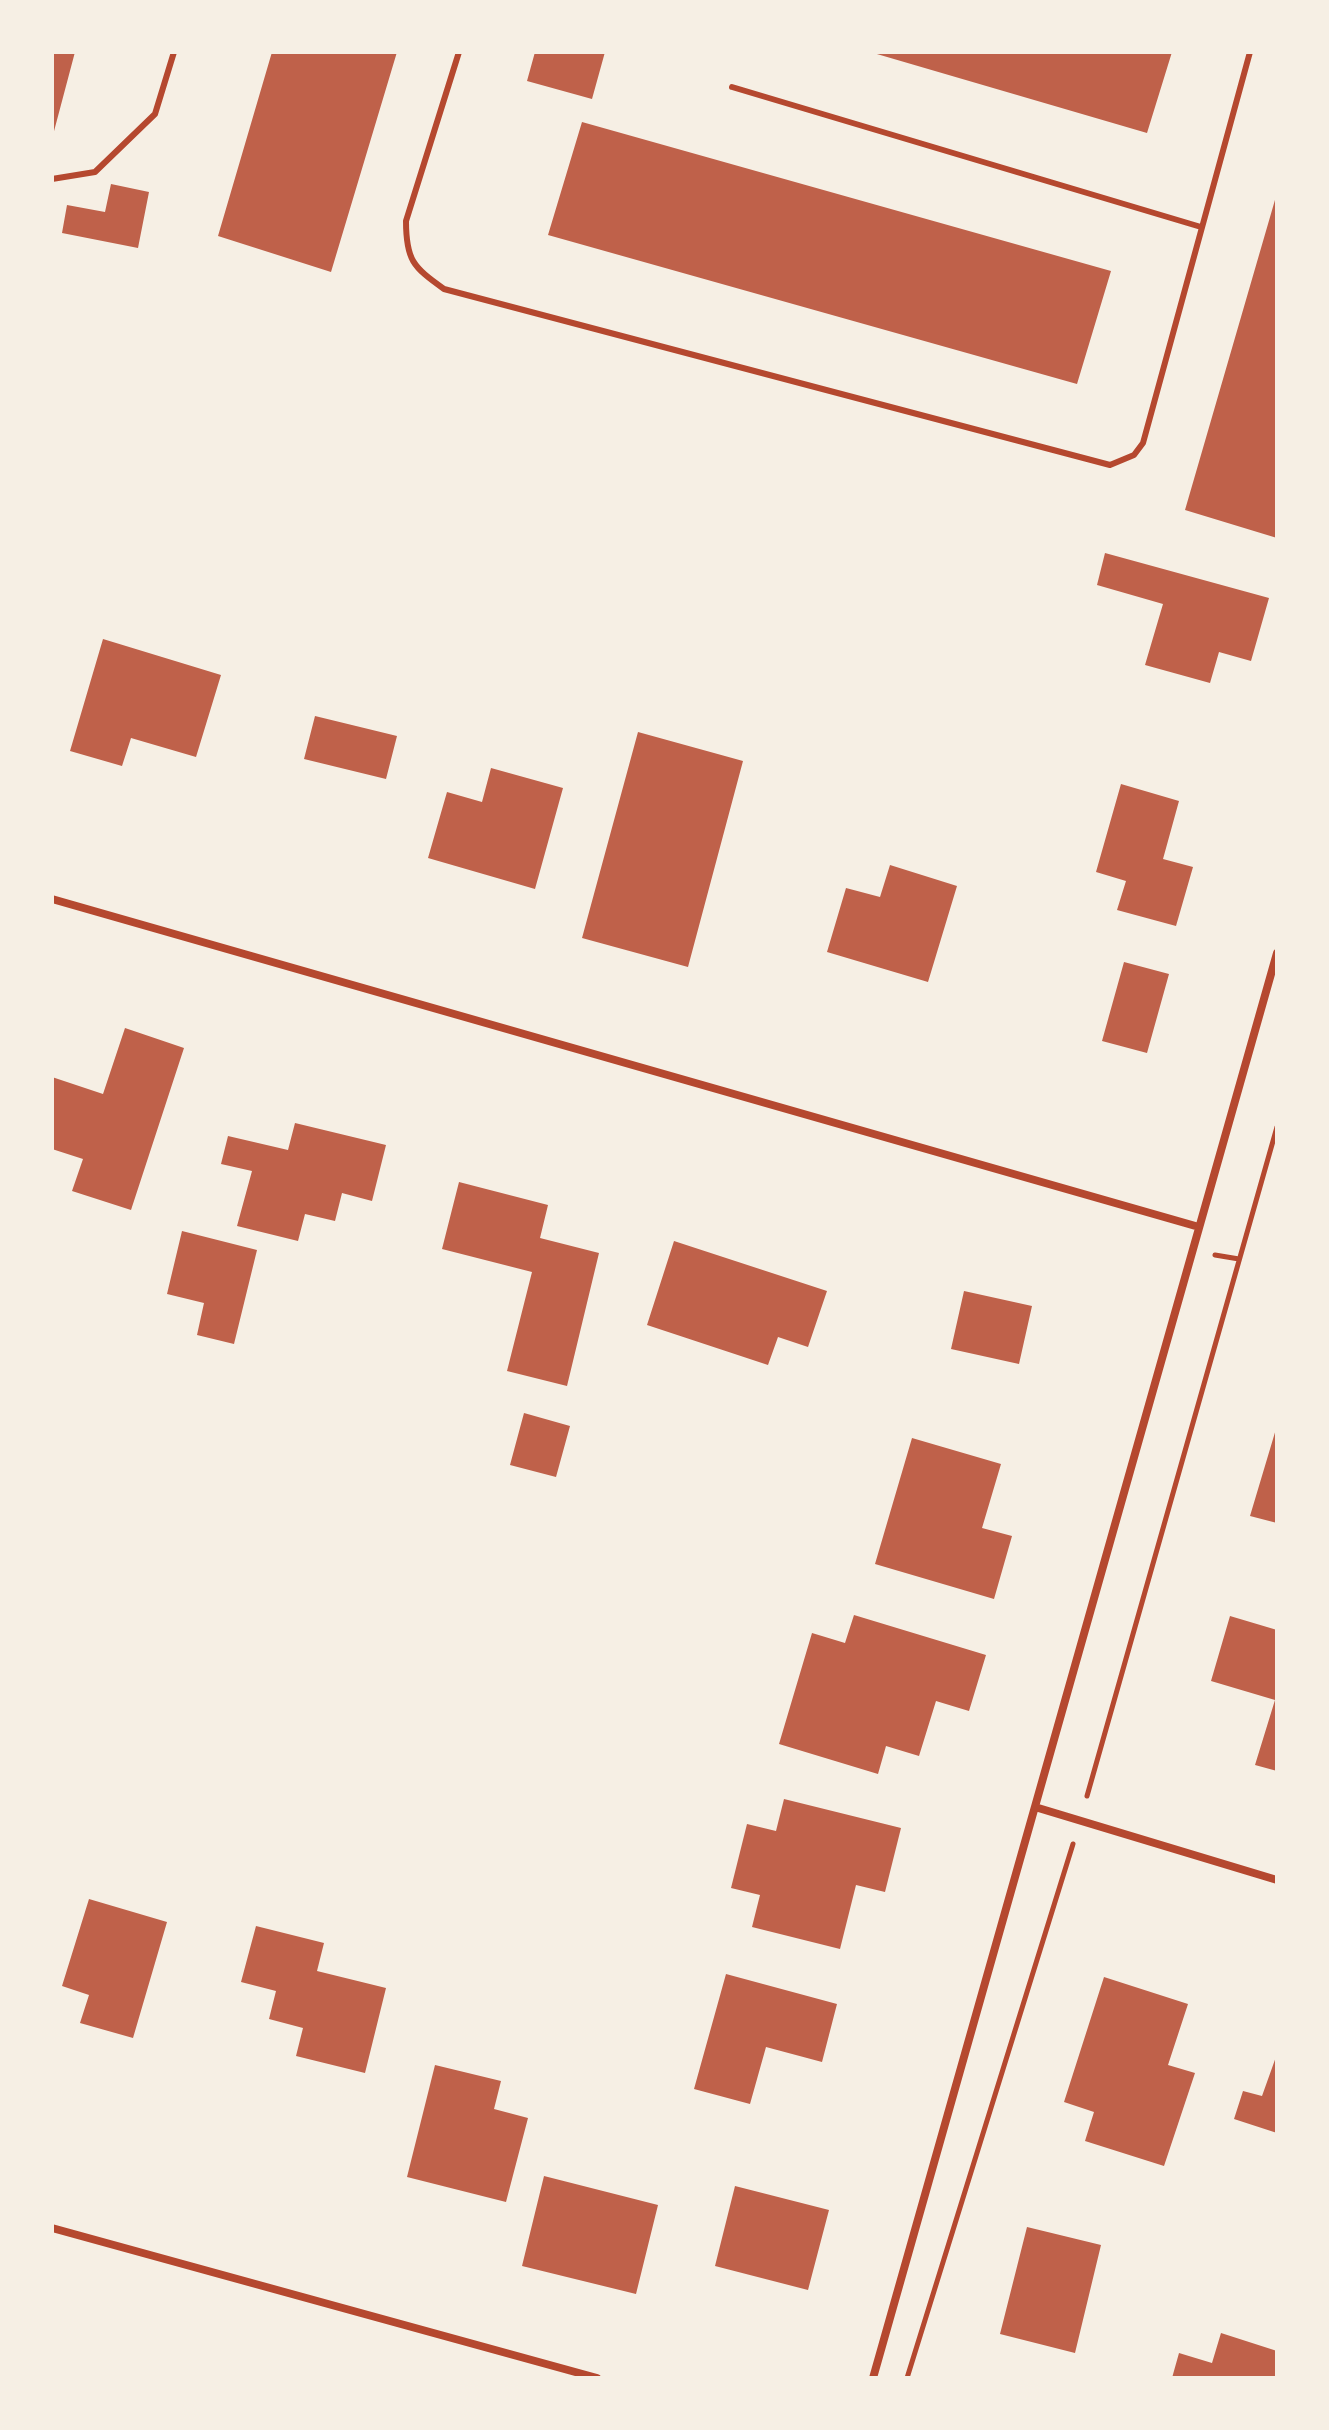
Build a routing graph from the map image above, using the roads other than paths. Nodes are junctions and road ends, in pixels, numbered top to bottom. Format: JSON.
{"nodes":[{"id":1,"x":174,"y":52,"type":"edge"},
{"id":2,"x":459,"y":52,"type":"edge"},
{"id":3,"x":1250,"y":52,"type":"edge"},
{"id":4,"x":732,"y":87,"type":"dead end"},
{"id":5,"x":52,"y":179,"type":"edge"},
{"id":6,"x":1201,"y":227,"type":"junction"},
{"id":7,"x":52,"y":899,"type":"edge"},
{"id":8,"x":1277,"y":953,"type":"edge"},
{"id":9,"x":1199,"y":1227,"type":"junction"},
{"id":10,"x":1035,"y":1807,"type":"junction"},
{"id":11,"x":1277,"y":1880,"type":"edge"},
{"id":12,"x":52,"y":2228,"type":"edge"},
{"id":13,"x":597,"y":2378,"type":"edge"},
{"id":14,"x":873,"y":2378,"type":"edge"}],
"edges":[{"from":1,"to":5,"type":"lane"},
{"from":2,"to":6,"type":"lane"},
{"from":3,"to":6,"type":"lane"},
{"from":4,"to":6,"type":"lane"},
{"from":7,"to":9,"type":"street"},
{"from":8,"to":9,"type":"street"},
{"from":9,"to":10,"type":"street"},
{"from":10,"to":11,"type":"street"},
{"from":10,"to":14,"type":"street"},
{"from":12,"to":13,"type":"street"}]}
